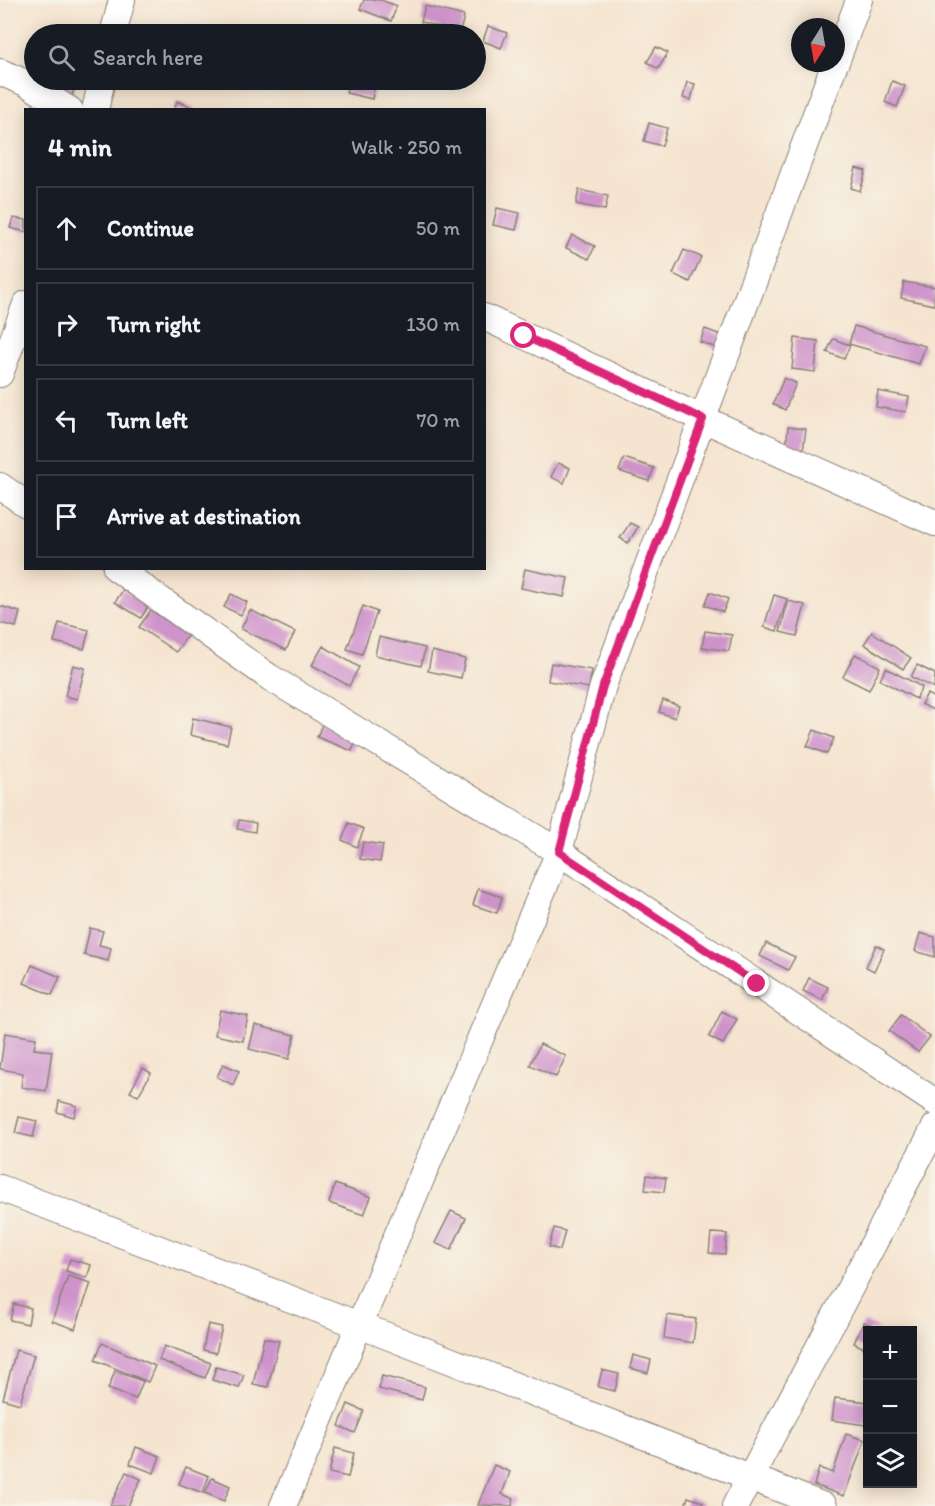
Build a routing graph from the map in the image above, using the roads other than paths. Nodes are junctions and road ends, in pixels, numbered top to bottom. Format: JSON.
{"nodes":[{"id":1,"x":122,"y":0,"type":"edge"},
{"id":2,"x":859,"y":0,"type":"edge"},
{"id":3,"x":116,"y":24,"type":"edge"},
{"id":4,"x":845,"y":38,"type":"edge"},
{"id":5,"x":0,"y":72,"type":"edge"},
{"id":6,"x":832,"y":72,"type":"edge"},
{"id":7,"x":24,"y":82,"type":"edge"},
{"id":8,"x":37,"y":90,"type":"edge"},
{"id":9,"x":100,"y":90,"type":"edge"},
{"id":10,"x":67,"y":108,"type":"edge"},
{"id":11,"x":95,"y":108,"type":"edge"},
{"id":12,"x":24,"y":309,"type":"edge"},
{"id":13,"x":486,"y":318,"type":"edge"},
{"id":14,"x":0,"y":374,"type":"edge"},
{"id":15,"x":703,"y":419,"type":"junction"},
{"id":16,"x":0,"y":486,"type":"edge"},
{"id":17,"x":24,"y":503,"type":"edge"},
{"id":18,"x":935,"y":523,"type":"edge"},
{"id":19,"x":119,"y":570,"type":"edge"},
{"id":20,"x":559,"y":852,"type":"junction"},
{"id":21,"x":935,"y":1102,"type":"edge"},
{"id":22,"x":935,"y":1127,"type":"edge"},
{"id":23,"x":0,"y":1188,"type":"edge"},
{"id":24,"x":359,"y":1325,"type":"junction"},
{"id":25,"x":750,"y":1478,"type":"junction"},
{"id":26,"x":283,"y":1506,"type":"edge"},
{"id":27,"x":735,"y":1506,"type":"edge"},
{"id":28,"x":824,"y":1506,"type":"edge"}],
"edges":[{"from":1,"to":3,"type":"street"},
{"from":2,"to":4,"type":"street"},
{"from":5,"to":7,"type":"street"},
{"from":6,"to":15,"type":"street"},
{"from":8,"to":10,"type":"street"},
{"from":9,"to":11,"type":"street"},
{"from":12,"to":14,"type":"street"},
{"from":13,"to":15,"type":"street"},
{"from":15,"to":18,"type":"street"},
{"from":15,"to":20,"type":"street"},
{"from":16,"to":17,"type":"street"},
{"from":19,"to":20,"type":"street"},
{"from":20,"to":21,"type":"street"},
{"from":20,"to":24,"type":"street"},
{"from":22,"to":25,"type":"street"},
{"from":23,"to":24,"type":"street"},
{"from":24,"to":25,"type":"street"},
{"from":24,"to":26,"type":"street"},
{"from":25,"to":27,"type":"street"},
{"from":25,"to":28,"type":"street"}]}
